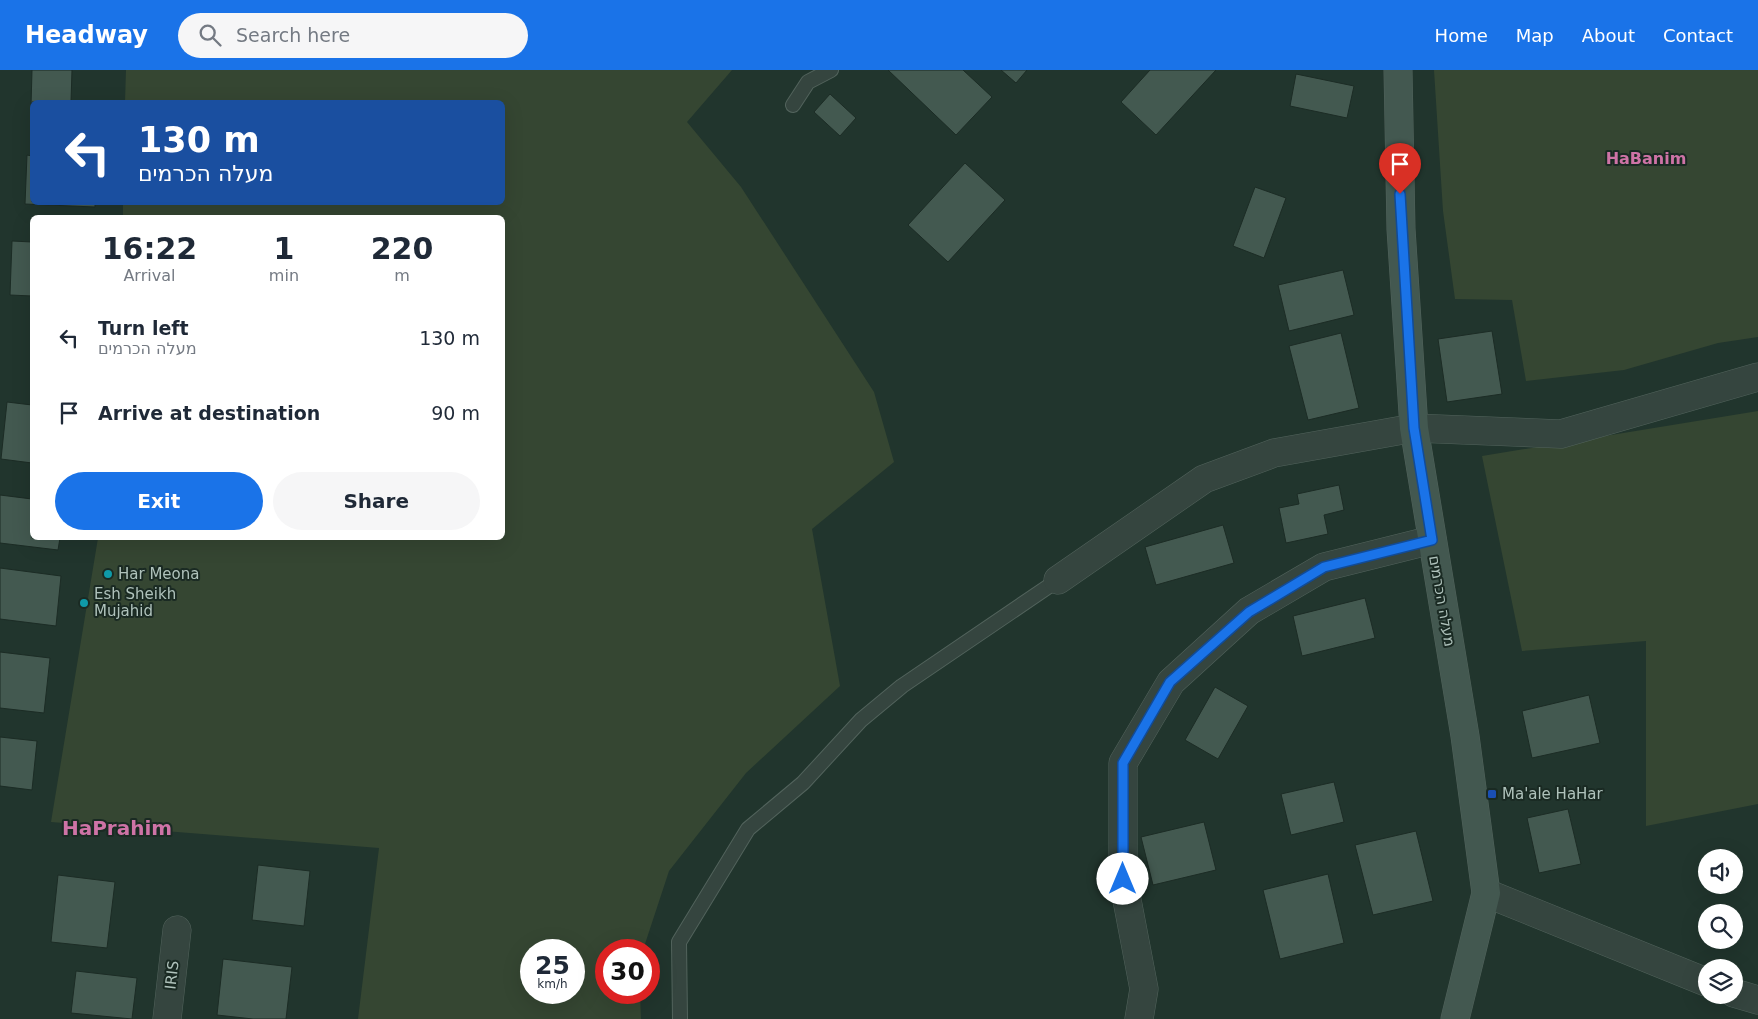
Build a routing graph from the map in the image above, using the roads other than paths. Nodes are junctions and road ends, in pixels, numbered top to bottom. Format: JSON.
{"nodes":[{"id":1,"x":831,"y":70,"type":"edge"},
{"id":2,"x":1400,"y":76,"type":"edge"},
{"id":3,"x":793,"y":104,"type":"dead end"},
{"id":4,"x":1758,"y":377,"type":"edge"},
{"id":5,"x":1414,"y":428,"type":"junction"},
{"id":6,"x":1432,"y":540,"type":"junction"},
{"id":7,"x":1058,"y":580,"type":"joint"},
{"id":8,"x":1486,"y":893,"type":"junction"},
{"id":9,"x":177,"y":930,"type":"dead end"},
{"id":10,"x":1698,"y":979,"type":"edge"},
{"id":11,"x":1743,"y":996,"type":"edge"},
{"id":12,"x":1758,"y":1000,"type":"edge"},
{"id":13,"x":167,"y":1019,"type":"edge"},
{"id":14,"x":680,"y":1019,"type":"edge"},
{"id":15,"x":1140,"y":1019,"type":"edge"},
{"id":16,"x":1454,"y":1019,"type":"edge"}],
"edges":[{"from":1,"to":3,"type":"lane"},
{"from":2,"to":5,"type":"street","name":"מעלה הכרמים"},
{"from":4,"to":5,"type":"street"},
{"from":5,"to":6,"type":"street","name":"מעלה הכרמים"},
{"from":5,"to":7,"type":"street"},
{"from":6,"to":8,"type":"street","name":"מעלה הכרמים"},
{"from":6,"to":15,"type":"street"},
{"from":7,"to":14,"type":"lane"},
{"from":8,"to":10,"type":"street"},
{"from":8,"to":16,"type":"street","name":"מעלה הכרמים"},
{"from":9,"to":13,"type":"street","name":"IRIS"},
{"from":11,"to":12,"type":"street"}]}
